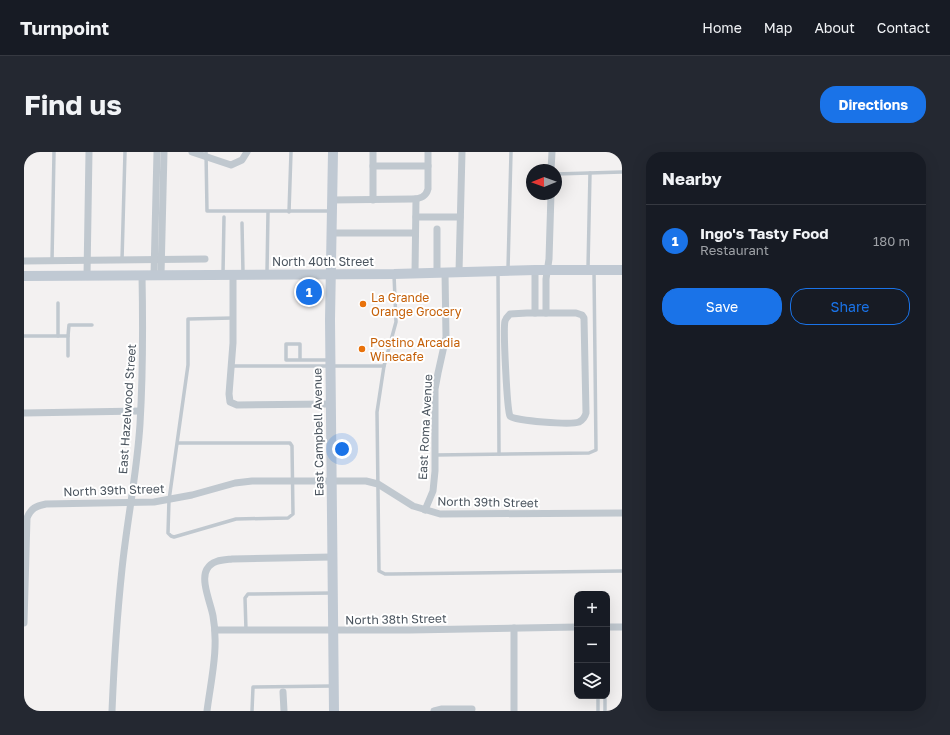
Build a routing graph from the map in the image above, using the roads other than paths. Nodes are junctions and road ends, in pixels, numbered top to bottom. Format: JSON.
{"nodes":[{"id":1,"x":54,"y":152,"type":"edge"},
{"id":2,"x":89,"y":152,"type":"edge"},
{"id":3,"x":124,"y":152,"type":"edge"},
{"id":4,"x":157,"y":152,"type":"edge"},
{"id":5,"x":164,"y":152,"type":"edge"},
{"id":6,"x":192,"y":152,"type":"edge"},
{"id":7,"x":248,"y":152,"type":"edge"},
{"id":8,"x":291,"y":152,"type":"edge"},
{"id":9,"x":333,"y":152,"type":"edge"},
{"id":10,"x":373,"y":152,"type":"edge"},
{"id":11,"x":428,"y":152,"type":"edge"},
{"id":12,"x":462,"y":152,"type":"edge"},
{"id":13,"x":511,"y":152,"type":"edge"},
{"id":14,"x":552,"y":152,"type":"edge"},
{"id":15,"x":206,"y":154,"type":"edge"},
{"id":16,"x":551,"y":164,"type":"edge"},
{"id":17,"x":373,"y":166,"type":"junction"},
{"id":18,"x":428,"y":166,"type":"junction"},
{"id":19,"x":622,"y":172,"type":"edge"},
{"id":20,"x":590,"y":173,"type":"junction"},
{"id":21,"x":562,"y":174,"type":"edge"},
{"id":22,"x":159,"y":195,"type":"junction"},
{"id":23,"x":416,"y":199,"type":"junction"},
{"id":24,"x":332,"y":200,"type":"junction"},
{"id":25,"x":373,"y":200,"type":"junction"},
{"id":26,"x":551,"y":200,"type":"edge"},
{"id":27,"x":331,"y":211,"type":"junction"},
{"id":28,"x":268,"y":212,"type":"junction"},
{"id":29,"x":289,"y":212,"type":"junction"},
{"id":30,"x":224,"y":217,"type":"dead end"},
{"id":31,"x":416,"y":217,"type":"junction"},
{"id":32,"x":460,"y":217,"type":"junction"},
{"id":33,"x":242,"y":223,"type":"dead end"},
{"id":34,"x":437,"y":229,"type":"dead end"},
{"id":35,"x":331,"y":233,"type":"junction"},
{"id":36,"x":415,"y":233,"type":"junction"},
{"id":37,"x":205,"y":259,"type":"dead end"},
{"id":38,"x":122,"y":260,"type":"junction"},
{"id":39,"x":158,"y":260,"type":"junction"},
{"id":40,"x":24,"y":261,"type":"edge"},
{"id":41,"x":52,"y":261,"type":"junction"},
{"id":42,"x":87,"y":261,"type":"junction"},
{"id":43,"x":503,"y":270,"type":"junction"},
{"id":44,"x":536,"y":270,"type":"junction"},
{"id":45,"x":548,"y":270,"type":"junction"},
{"id":46,"x":591,"y":270,"type":"junction"},
{"id":47,"x":622,"y":270,"type":"edge"},
{"id":48,"x":441,"y":272,"type":"junction"},
{"id":49,"x":459,"y":272,"type":"junction"},
{"id":50,"x":415,"y":273,"type":"junction"},
{"id":51,"x":267,"y":274,"type":"junction"},
{"id":52,"x":330,"y":274,"type":"junction"},
{"id":53,"x":394,"y":274,"type":"junction"},
{"id":54,"x":158,"y":275,"type":"junction"},
{"id":55,"x":233,"y":275,"type":"junction"},
{"id":56,"x":24,"y":276,"type":"edge"},
{"id":57,"x":87,"y":276,"type":"junction"},
{"id":58,"x":142,"y":276,"type":"junction"},
{"id":59,"x":535,"y":288,"type":"junction"},
{"id":60,"x":546,"y":288,"type":"junction"},
{"id":61,"x":58,"y":303,"type":"dead end"},
{"id":62,"x":535,"y":313,"type":"junction"},
{"id":63,"x":546,"y":313,"type":"junction"},
{"id":64,"x":233,"y":318,"type":"junction"},
{"id":65,"x":92,"y":325,"type":"dead end"},
{"id":66,"x":24,"y":336,"type":"edge"},
{"id":67,"x":58,"y":336,"type":"junction"},
{"id":68,"x":68,"y":336,"type":"junction"},
{"id":69,"x":68,"y":356,"type":"dead end"},
{"id":70,"x":300,"y":360,"type":"junction"},
{"id":71,"x":330,"y":363,"type":"junction"},
{"id":72,"x":232,"y":366,"type":"junction"},
{"id":73,"x":384,"y":366,"type":"junction"},
{"id":74,"x":330,"y":404,"type":"junction"},
{"id":75,"x":140,"y":411,"type":"junction"},
{"id":76,"x":24,"y":413,"type":"edge"},
{"id":77,"x":178,"y":443,"type":"junction"},
{"id":78,"x":499,"y":454,"type":"junction"},
{"id":79,"x":435,"y":455,"type":"junction"},
{"id":80,"x":292,"y":480,"type":"junction"},
{"id":81,"x":331,"y":480,"type":"junction"},
{"id":82,"x":378,"y":484,"type":"junction"},
{"id":83,"x":169,"y":500,"type":"junction"},
{"id":84,"x":131,"y":502,"type":"junction"},
{"id":85,"x":425,"y":510,"type":"junction"},
{"id":86,"x":622,"y":513,"type":"edge"},
{"id":87,"x":332,"y":557,"type":"junction"},
{"id":88,"x":622,"y":571,"type":"edge"},
{"id":89,"x":333,"y":593,"type":"junction"},
{"id":90,"x":24,"y":624,"type":"edge"},
{"id":91,"x":574,"y":627,"type":"edge"},
{"id":92,"x":610,"y":627,"type":"edge"},
{"id":93,"x":622,"y":627,"type":"edge"},
{"id":94,"x":514,"y":628,"type":"junction"},
{"id":95,"x":215,"y":630,"type":"junction"},
{"id":96,"x":246,"y":630,"type":"junction"},
{"id":97,"x":333,"y":631,"type":"junction"},
{"id":98,"x":334,"y":686,"type":"junction"},
{"id":99,"x":283,"y":692,"type":"dead end"},
{"id":100,"x":598,"y":699,"type":"edge"},
{"id":101,"x":605,"y":699,"type":"edge"},
{"id":102,"x":472,"y":709,"type":"dead end"},
{"id":103,"x":112,"y":711,"type":"edge"},
{"id":104,"x":207,"y":711,"type":"edge"},
{"id":105,"x":252,"y":711,"type":"edge"},
{"id":106,"x":284,"y":711,"type":"edge"},
{"id":107,"x":334,"y":711,"type":"edge"},
{"id":108,"x":434,"y":711,"type":"edge"},
{"id":109,"x":514,"y":711,"type":"edge"},
{"id":110,"x":598,"y":711,"type":"edge"},
{"id":111,"x":605,"y":711,"type":"edge"}],
"edges":[{"from":1,"to":41,"type":"lane"},
{"from":2,"to":42,"type":"street"},
{"from":3,"to":38,"type":"lane"},
{"from":4,"to":22,"type":"street"},
{"from":5,"to":22,"type":"street"},
{"from":6,"to":15,"type":"street"},
{"from":7,"to":15,"type":"street"},
{"from":8,"to":29,"type":"lane"},
{"from":9,"to":24,"type":"street","name":"East Campbell Avenue"},
{"from":10,"to":17,"type":"street"},
{"from":11,"to":18,"type":"street"},
{"from":12,"to":32,"type":"street"},
{"from":13,"to":43,"type":"lane"},
{"from":14,"to":16,"type":"street"},
{"from":15,"to":28,"type":"lane"},
{"from":17,"to":18,"type":"street"},
{"from":17,"to":25,"type":"street"},
{"from":18,"to":23,"type":"street"},
{"from":19,"to":20,"type":"lane"},
{"from":20,"to":21,"type":"lane"},
{"from":20,"to":46,"type":"lane"},
{"from":22,"to":39,"type":"street"},
{"from":23,"to":25,"type":"street"},
{"from":23,"to":31,"type":"street"},
{"from":24,"to":25,"type":"street"},
{"from":24,"to":27,"type":"street","name":"East Campbell Avenue"},
{"from":26,"to":45,"type":"street"},
{"from":27,"to":29,"type":"lane"},
{"from":27,"to":35,"type":"street","name":"East Campbell Avenue"},
{"from":28,"to":29,"type":"lane"},
{"from":28,"to":51,"type":"lane"},
{"from":30,"to":55,"type":"lane"},
{"from":31,"to":32,"type":"street"},
{"from":31,"to":36,"type":"street"},
{"from":32,"to":49,"type":"street"},
{"from":33,"to":55,"type":"lane"},
{"from":34,"to":48,"type":"street","name":"East Roma Avenue"},
{"from":35,"to":36,"type":"street"},
{"from":35,"to":52,"type":"street","name":"East Campbell Avenue"},
{"from":36,"to":50,"type":"street"},
{"from":37,"to":39,"type":"street"},
{"from":38,"to":39,"type":"street"},
{"from":38,"to":42,"type":"street"},
{"from":39,"to":54,"type":"street"},
{"from":40,"to":41,"type":"street"},
{"from":41,"to":42,"type":"street"},
{"from":42,"to":57,"type":"street"},
{"from":43,"to":44,"type":"street","name":"North 40th Street"},
{"from":43,"to":49,"type":"street","name":"North 40th Street"},
{"from":43,"to":78,"type":"lane"},
{"from":44,"to":45,"type":"street","name":"North 40th Street"},
{"from":44,"to":59,"type":"street"},
{"from":45,"to":46,"type":"street","name":"North 40th Street"},
{"from":45,"to":60,"type":"street"},
{"from":46,"to":47,"type":"street","name":"North 40th Street"},
{"from":46,"to":78,"type":"lane"},
{"from":48,"to":49,"type":"street","name":"North 40th Street"},
{"from":48,"to":50,"type":"street","name":"North 40th Street"},
{"from":48,"to":79,"type":"street","name":"East Roma Avenue"},
{"from":50,"to":53,"type":"street","name":"North 40th Street"},
{"from":51,"to":52,"type":"street","name":"North 40th Street"},
{"from":51,"to":55,"type":"street","name":"North 40th Street"},
{"from":52,"to":53,"type":"street","name":"North 40th Street"},
{"from":52,"to":71,"type":"street","name":"East Campbell Avenue"},
{"from":53,"to":73,"type":"lane"},
{"from":54,"to":55,"type":"street","name":"North 40th Street"},
{"from":54,"to":58,"type":"street","name":"North 40th Street"},
{"from":55,"to":64,"type":"street"},
{"from":56,"to":57,"type":"street","name":"North 40th Street"},
{"from":57,"to":58,"type":"street","name":"North 40th Street"},
{"from":58,"to":75,"type":"street","name":"East Hazelwood Street"},
{"from":59,"to":60,"type":"street"},
{"from":59,"to":62,"type":"street"},
{"from":60,"to":63,"type":"street"},
{"from":61,"to":67,"type":"lane"},
{"from":62,"to":63,"type":"street"},
{"from":62,"to":63,"type":"street"},
{"from":64,"to":72,"type":"street"},
{"from":64,"to":77,"type":"lane"},
{"from":65,"to":68,"type":"lane"},
{"from":66,"to":67,"type":"lane"},
{"from":67,"to":68,"type":"lane"},
{"from":68,"to":69,"type":"lane"},
{"from":70,"to":70,"type":"lane"},
{"from":70,"to":71,"type":"lane"},
{"from":71,"to":72,"type":"lane"},
{"from":71,"to":73,"type":"lane"},
{"from":71,"to":74,"type":"street","name":"East Campbell Avenue"},
{"from":72,"to":74,"type":"street"},
{"from":73,"to":82,"type":"lane"},
{"from":74,"to":81,"type":"street","name":"East Campbell Avenue"},
{"from":75,"to":76,"type":"street"},
{"from":75,"to":84,"type":"street","name":"East Hazelwood Street"},
{"from":77,"to":80,"type":"lane"},
{"from":77,"to":83,"type":"lane"},
{"from":78,"to":79,"type":"lane"},
{"from":79,"to":85,"type":"street","name":"East Roma Avenue"},
{"from":80,"to":81,"type":"street","name":"North 39th Street"},
{"from":80,"to":83,"type":"street","name":"North 39th Street"},
{"from":80,"to":83,"type":"lane"},
{"from":81,"to":82,"type":"street","name":"North 39th Street"},
{"from":81,"to":87,"type":"street","name":"East Campbell Avenue"},
{"from":82,"to":85,"type":"street","name":"North 39th Street"},
{"from":82,"to":88,"type":"lane"},
{"from":83,"to":84,"type":"street","name":"North 39th Street"},
{"from":84,"to":90,"type":"street","name":"North 39th Street"},
{"from":84,"to":103,"type":"street","name":"East Hazelwood Street"},
{"from":85,"to":86,"type":"street","name":"North 39th Street"},
{"from":87,"to":89,"type":"street","name":"East Campbell Avenue"},
{"from":87,"to":95,"type":"street"},
{"from":89,"to":96,"type":"lane"},
{"from":89,"to":97,"type":"street","name":"East Campbell Avenue"},
{"from":91,"to":94,"type":"street","name":"North 38th Street"},
{"from":92,"to":93,"type":"street"},
{"from":94,"to":97,"type":"street","name":"North 38th Street"},
{"from":94,"to":109,"type":"street"},
{"from":95,"to":96,"type":"street","name":"North 38th Street"},
{"from":95,"to":104,"type":"street"},
{"from":96,"to":97,"type":"street","name":"North 38th Street"},
{"from":97,"to":98,"type":"street","name":"East Campbell Avenue"},
{"from":98,"to":105,"type":"lane"},
{"from":98,"to":107,"type":"street","name":"East Campbell Avenue"},
{"from":99,"to":106,"type":"street"},
{"from":100,"to":110,"type":"lane"},
{"from":101,"to":111,"type":"lane"},
{"from":102,"to":108,"type":"street"}]}
